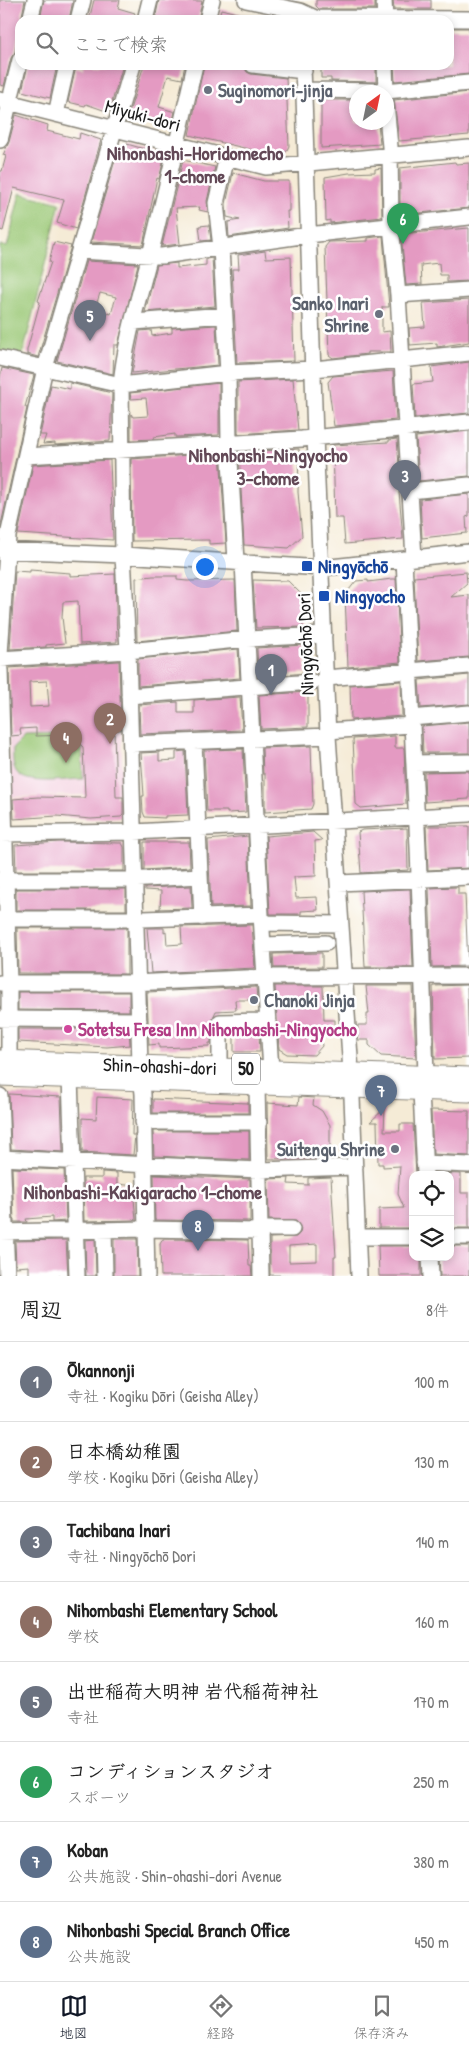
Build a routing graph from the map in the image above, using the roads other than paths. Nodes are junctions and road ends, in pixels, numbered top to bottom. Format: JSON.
{"nodes":[{"id":1,"x":35,"y":0,"type":"edge"},
{"id":2,"x":83,"y":0,"type":"edge"},
{"id":3,"x":150,"y":0,"type":"edge"},
{"id":4,"x":212,"y":0,"type":"edge"},
{"id":5,"x":246,"y":0,"type":"edge"},
{"id":6,"x":384,"y":0,"type":"edge"},
{"id":7,"x":300,"y":10,"type":"edge"},
{"id":8,"x":31,"y":15,"type":"edge"},
{"id":9,"x":79,"y":15,"type":"edge"},
{"id":10,"x":146,"y":15,"type":"edge"},
{"id":11,"x":208,"y":15,"type":"edge"},
{"id":12,"x":385,"y":15,"type":"edge"},
{"id":13,"x":454,"y":19,"type":"edge"},
{"id":14,"x":469,"y":19,"type":"edge"},
{"id":15,"x":16,"y":70,"type":"edge"},
{"id":16,"x":66,"y":70,"type":"edge"},
{"id":17,"x":132,"y":70,"type":"edge"},
{"id":18,"x":194,"y":70,"type":"edge"},
{"id":19,"x":303,"y":70,"type":"edge"},
{"id":20,"x":386,"y":70,"type":"edge"},
{"id":21,"x":469,"y":83,"type":"edge"},
{"id":22,"x":386,"y":85,"type":"edge"},
{"id":23,"x":304,"y":90,"type":"junction"},
{"id":24,"x":349,"y":93,"type":"edge"},
{"id":25,"x":394,"y":95,"type":"edge"},
{"id":26,"x":5,"y":101,"type":"edge"},
{"id":27,"x":56,"y":114,"type":"junction"},
{"id":28,"x":115,"y":129,"type":"junction"},
{"id":29,"x":388,"y":130,"type":"edge"},
{"id":30,"x":0,"y":140,"type":"edge"},
{"id":31,"x":177,"y":145,"type":"junction"},
{"id":32,"x":469,"y":148,"type":"edge"},
{"id":33,"x":390,"y":156,"type":"junction"},
{"id":34,"x":227,"y":157,"type":"junction"},
{"id":35,"x":306,"y":162,"type":"junction"},
{"id":36,"x":469,"y":218,"type":"edge"},
{"id":37,"x":391,"y":226,"type":"junction"},
{"id":38,"x":308,"y":235,"type":"junction"},
{"id":39,"x":221,"y":248,"type":"junction"},
{"id":40,"x":80,"y":251,"type":"junction"},
{"id":41,"x":150,"y":256,"type":"junction"},
{"id":42,"x":469,"y":290,"type":"edge"},
{"id":43,"x":398,"y":295,"type":"junction"},
{"id":44,"x":224,"y":315,"type":"junction"},
{"id":45,"x":134,"y":322,"type":"junction"},
{"id":46,"x":469,"y":353,"type":"edge"},
{"id":47,"x":0,"y":358,"type":"edge"},
{"id":48,"x":401,"y":360,"type":"junction"},
{"id":49,"x":45,"y":368,"type":"junction"},
{"id":50,"x":314,"y":369,"type":"junction"},
{"id":51,"x":228,"y":373,"type":"junction"},
{"id":52,"x":121,"y":385,"type":"junction"},
{"id":53,"x":469,"y":422,"type":"edge"},
{"id":54,"x":406,"y":427,"type":"junction"},
{"id":55,"x":315,"y":437,"type":"junction"},
{"id":56,"x":229,"y":444,"type":"junction"},
{"id":57,"x":122,"y":451,"type":"junction"},
{"id":58,"x":26,"y":456,"type":"junction"},
{"id":59,"x":469,"y":485,"type":"edge"},
{"id":60,"x":410,"y":491,"type":"junction"},
{"id":61,"x":3,"y":551,"type":"edge"},
{"id":62,"x":469,"y":552,"type":"edge"},
{"id":63,"x":123,"y":555,"type":"junction"},
{"id":64,"x":409,"y":559,"type":"junction"},
{"id":65,"x":239,"y":562,"type":"junction"},
{"id":66,"x":322,"y":568,"type":"junction"},
{"id":67,"x":324,"y":635,"type":"junction"},
{"id":68,"x":247,"y":639,"type":"junction"},
{"id":69,"x":128,"y":651,"type":"junction"},
{"id":70,"x":0,"y":654,"type":"edge"},
{"id":71,"x":0,"y":659,"type":"edge"},
{"id":72,"x":469,"y":666,"type":"edge"},
{"id":73,"x":0,"y":670,"type":"edge"},
{"id":74,"x":408,"y":671,"type":"junction"},
{"id":75,"x":319,"y":680,"type":"junction"},
{"id":76,"x":249,"y":688,"type":"junction"},
{"id":77,"x":129,"y":696,"type":"junction"},
{"id":78,"x":469,"y":713,"type":"edge"},
{"id":79,"x":411,"y":722,"type":"junction"},
{"id":80,"x":328,"y":734,"type":"junction"},
{"id":81,"x":251,"y":740,"type":"junction"},
{"id":82,"x":194,"y":742,"type":"junction"},
{"id":83,"x":131,"y":744,"type":"junction"},
{"id":84,"x":1,"y":749,"type":"edge"},
{"id":85,"x":469,"y":762,"type":"edge"},
{"id":86,"x":414,"y":763,"type":"junction"},
{"id":87,"x":469,"y":814,"type":"edge"},
{"id":88,"x":417,"y":817,"type":"junction"},
{"id":89,"x":334,"y":821,"type":"junction"},
{"id":90,"x":256,"y":825,"type":"junction"},
{"id":91,"x":198,"y":828,"type":"junction"},
{"id":92,"x":134,"y":832,"type":"junction"},
{"id":93,"x":2,"y":834,"type":"edge"},
{"id":94,"x":200,"y":876,"type":"junction"},
{"id":95,"x":469,"y":877,"type":"edge"},
{"id":96,"x":135,"y":879,"type":"junction"},
{"id":97,"x":3,"y":880,"type":"edge"},
{"id":98,"x":419,"y":880,"type":"junction"},
{"id":99,"x":339,"y":883,"type":"junction"},
{"id":100,"x":136,"y":918,"type":"junction"},
{"id":101,"x":202,"y":918,"type":"junction"},
{"id":102,"x":3,"y":919,"type":"edge"},
{"id":103,"x":261,"y":919,"type":"junction"},
{"id":104,"x":341,"y":924,"type":"junction"},
{"id":105,"x":326,"y":943,"type":"dead end"},
{"id":106,"x":263,"y":944,"type":"junction"},
{"id":107,"x":344,"y":976,"type":"junction"},
{"id":108,"x":423,"y":976,"type":"junction"},
{"id":109,"x":469,"y":976,"type":"edge"},
{"id":110,"x":265,"y":977,"type":"junction"},
{"id":111,"x":4,"y":983,"type":"edge"},
{"id":112,"x":138,"y":983,"type":"junction"},
{"id":113,"x":5,"y":1019,"type":"edge"},
{"id":114,"x":139,"y":1020,"type":"junction"},
{"id":115,"x":268,"y":1021,"type":"junction"},
{"id":116,"x":3,"y":1065,"type":"edge"},
{"id":117,"x":220,"y":1068,"type":"junction"},
{"id":118,"x":271,"y":1070,"type":"junction"},
{"id":119,"x":141,"y":1073,"type":"junction"},
{"id":120,"x":469,"y":1077,"type":"edge"},
{"id":121,"x":70,"y":1078,"type":"junction"},
{"id":122,"x":351,"y":1081,"type":"junction"},
{"id":123,"x":424,"y":1083,"type":"junction"},
{"id":124,"x":257,"y":1086,"type":"junction"},
{"id":125,"x":469,"y":1092,"type":"edge"},
{"id":126,"x":0,"y":1096,"type":"edge"},
{"id":127,"x":0,"y":1118,"type":"edge"},
{"id":128,"x":143,"y":1122,"type":"junction"},
{"id":129,"x":258,"y":1122,"type":"junction"},
{"id":130,"x":1,"y":1158,"type":"edge"},
{"id":131,"x":72,"y":1161,"type":"junction"},
{"id":132,"x":469,"y":1165,"type":"edge"},
{"id":133,"x":143,"y":1166,"type":"junction"},
{"id":134,"x":355,"y":1167,"type":"junction"},
{"id":135,"x":424,"y":1169,"type":"edge"},
{"id":136,"x":259,"y":1170,"type":"junction"},
{"id":137,"x":145,"y":1229,"type":"junction"},
{"id":138,"x":292,"y":1229,"type":"dead end"},
{"id":139,"x":75,"y":1230,"type":"junction"},
{"id":140,"x":104,"y":1230,"type":"junction"},
{"id":141,"x":259,"y":1230,"type":"junction"},
{"id":142,"x":2,"y":1232,"type":"edge"},
{"id":143,"x":358,"y":1237,"type":"junction"},
{"id":144,"x":454,"y":1237,"type":"edge"},
{"id":145,"x":469,"y":1237,"type":"edge"},
{"id":146,"x":409,"y":1238,"type":"edge"},
{"id":147,"x":430,"y":1261,"type":"edge"},
{"id":148,"x":7,"y":1276,"type":"edge"},
{"id":149,"x":77,"y":1276,"type":"edge"},
{"id":150,"x":105,"y":1276,"type":"edge"},
{"id":151,"x":147,"y":1276,"type":"edge"},
{"id":152,"x":261,"y":1276,"type":"edge"},
{"id":153,"x":359,"y":1276,"type":"edge"},
{"id":154,"x":431,"y":1276,"type":"edge"}],
"edges":[{"from":1,"to":8,"type":"street"},
{"from":2,"to":9,"type":"street"},
{"from":3,"to":10,"type":"street"},
{"from":4,"to":11,"type":"street"},
{"from":5,"to":7,"type":"street"},
{"from":6,"to":12,"type":"street"},
{"from":13,"to":14,"type":"street"},
{"from":15,"to":26,"type":"street"},
{"from":16,"to":27,"type":"street"},
{"from":17,"to":28,"type":"street"},
{"from":18,"to":31,"type":"street"},
{"from":19,"to":23,"type":"street","name":"Ningyōchō Dori"},
{"from":20,"to":22,"type":"street"},
{"from":21,"to":25,"type":"street"},
{"from":23,"to":24,"type":"street"},
{"from":23,"to":35,"type":"street","name":"Ningyōchō Dori"},
{"from":26,"to":27,"type":"street","name":"Miyuki-dori"},
{"from":26,"to":30,"type":"street"},
{"from":27,"to":28,"type":"street","name":"Miyuki-dori"},
{"from":28,"to":31,"type":"street","name":"Miyuki-dori"},
{"from":28,"to":40,"type":"street"},
{"from":29,"to":33,"type":"street"},
{"from":31,"to":34,"type":"street","name":"Miyuki-dori"},
{"from":31,"to":41,"type":"street"},
{"from":32,"to":33,"type":"street","name":"Miyuki-dori"},
{"from":33,"to":35,"type":"street","name":"Miyuki-dori"},
{"from":33,"to":37,"type":"street"},
{"from":34,"to":35,"type":"street","name":"Miyuki-dori"},
{"from":34,"to":39,"type":"street"},
{"from":35,"to":38,"type":"street","name":"Ningyōchō Dori"},
{"from":36,"to":37,"type":"street"},
{"from":37,"to":38,"type":"street"},
{"from":37,"to":43,"type":"street"},
{"from":38,"to":39,"type":"street"},
{"from":38,"to":50,"type":"street","name":"Ningyōchō Dori"},
{"from":39,"to":41,"type":"street"},
{"from":39,"to":44,"type":"street"},
{"from":40,"to":41,"type":"street"},
{"from":40,"to":49,"type":"street"},
{"from":41,"to":45,"type":"street"},
{"from":42,"to":43,"type":"street"},
{"from":43,"to":48,"type":"street"},
{"from":44,"to":45,"type":"street"},
{"from":44,"to":51,"type":"street"},
{"from":45,"to":52,"type":"street"},
{"from":46,"to":48,"type":"street"},
{"from":47,"to":49,"type":"street"},
{"from":48,"to":50,"type":"street"},
{"from":48,"to":54,"type":"street"},
{"from":49,"to":52,"type":"street"},
{"from":49,"to":58,"type":"street"},
{"from":50,"to":51,"type":"street"},
{"from":50,"to":55,"type":"street","name":"Ningyōchō Dori"},
{"from":51,"to":52,"type":"street"},
{"from":51,"to":56,"type":"street"},
{"from":52,"to":57,"type":"street"},
{"from":53,"to":54,"type":"street"},
{"from":54,"to":55,"type":"street"},
{"from":54,"to":60,"type":"street"},
{"from":55,"to":56,"type":"street"},
{"from":55,"to":66,"type":"street","name":"Ningyōchō Dori"},
{"from":56,"to":57,"type":"street"},
{"from":56,"to":65,"type":"street"},
{"from":57,"to":58,"type":"street"},
{"from":57,"to":63,"type":"street"},
{"from":58,"to":61,"type":"street"},
{"from":59,"to":60,"type":"street"},
{"from":60,"to":64,"type":"street"},
{"from":61,"to":63,"type":"street"},
{"from":61,"to":70,"type":"street"},
{"from":62,"to":64,"type":"street"},
{"from":63,"to":65,"type":"street"},
{"from":63,"to":69,"type":"street"},
{"from":64,"to":66,"type":"street"},
{"from":64,"to":74,"type":"street"},
{"from":65,"to":66,"type":"street"},
{"from":65,"to":68,"type":"street"},
{"from":66,"to":67,"type":"street","name":"Ningyōchō Dori"},
{"from":67,"to":68,"type":"street"},
{"from":67,"to":75,"type":"street","name":"Ningyōchō Dori"},
{"from":68,"to":69,"type":"street"},
{"from":68,"to":76,"type":"street"},
{"from":69,"to":71,"type":"street"},
{"from":69,"to":77,"type":"street"},
{"from":72,"to":74,"type":"street"},
{"from":73,"to":84,"type":"street"},
{"from":74,"to":75,"type":"street"},
{"from":74,"to":79,"type":"street"},
{"from":75,"to":76,"type":"street"},
{"from":75,"to":80,"type":"street","name":"Ningyōchō Dori"},
{"from":76,"to":77,"type":"street"},
{"from":76,"to":81,"type":"street"},
{"from":77,"to":83,"type":"street"},
{"from":78,"to":79,"type":"street"},
{"from":79,"to":80,"type":"street"},
{"from":79,"to":86,"type":"street"},
{"from":80,"to":81,"type":"street"},
{"from":80,"to":89,"type":"street","name":"Ningyōchō Dori"},
{"from":81,"to":82,"type":"street"},
{"from":81,"to":90,"type":"street"},
{"from":82,"to":83,"type":"street"},
{"from":82,"to":91,"type":"street"},
{"from":83,"to":92,"type":"street"},
{"from":84,"to":93,"type":"street"},
{"from":85,"to":86,"type":"street"},
{"from":86,"to":88,"type":"street"},
{"from":87,"to":88,"type":"street"},
{"from":88,"to":89,"type":"street"},
{"from":88,"to":98,"type":"street"},
{"from":89,"to":90,"type":"street"},
{"from":89,"to":99,"type":"street","name":"Ningyōchō Dori"},
{"from":90,"to":91,"type":"street"},
{"from":90,"to":103,"type":"street"},
{"from":91,"to":92,"type":"street"},
{"from":91,"to":94,"type":"street"},
{"from":92,"to":93,"type":"street"},
{"from":92,"to":96,"type":"street"},
{"from":93,"to":97,"type":"street"},
{"from":94,"to":96,"type":"street"},
{"from":94,"to":101,"type":"street"},
{"from":95,"to":98,"type":"street"},
{"from":96,"to":97,"type":"street"},
{"from":96,"to":100,"type":"street"},
{"from":97,"to":102,"type":"street"},
{"from":98,"to":99,"type":"street"},
{"from":98,"to":108,"type":"street"},
{"from":99,"to":104,"type":"street","name":"Ningyōchō Dori"},
{"from":100,"to":101,"type":"street"},
{"from":100,"to":102,"type":"street"},
{"from":100,"to":112,"type":"street"},
{"from":101,"to":103,"type":"street"},
{"from":102,"to":111,"type":"street"},
{"from":103,"to":104,"type":"street"},
{"from":103,"to":106,"type":"street"},
{"from":104,"to":107,"type":"street","name":"Ningyōchō Dori"},
{"from":105,"to":106,"type":"street"},
{"from":106,"to":110,"type":"street"},
{"from":107,"to":108,"type":"street"},
{"from":107,"to":110,"type":"street"},
{"from":107,"to":122,"type":"street","name":"Ningyōchō Dori"},
{"from":108,"to":109,"type":"street"},
{"from":108,"to":123,"type":"street"},
{"from":110,"to":112,"type":"street"},
{"from":110,"to":115,"type":"street"},
{"from":111,"to":112,"type":"street"},
{"from":111,"to":113,"type":"street"},
{"from":112,"to":114,"type":"street"},
{"from":113,"to":114,"type":"street"},
{"from":113,"to":116,"type":"street"},
{"from":114,"to":119,"type":"street"},
{"from":115,"to":117,"type":"street"},
{"from":115,"to":118,"type":"street"},
{"from":116,"to":119,"type":"main road","name":"Shin-ohashi-dori","number":"50"},
{"from":116,"to":121,"type":"main road","name":"Shin-ohashi-dori","number":"50"},
{"from":117,"to":118,"type":"main road","name":"Shin-ohashi-dori","number":"50"},
{"from":117,"to":119,"type":"main road","name":"Shin-ohashi-dori","number":"50"},
{"from":118,"to":122,"type":"main road","name":"Shin-ohashi-dori","number":"50"},
{"from":119,"to":121,"type":"main road","name":"Shin-ohashi-dori","number":"50"},
{"from":119,"to":124,"type":"main road","name":"Shin-ohashi-dori","number":"50"},
{"from":119,"to":128,"type":"street"},
{"from":120,"to":123,"type":"main road","name":"Shin-ohashi-dori","number":"50"},
{"from":121,"to":131,"type":"street"},
{"from":122,"to":123,"type":"main road","name":"Shin-ohashi-dori","number":"50"},
{"from":122,"to":124,"type":"main road","name":"Shin-ohashi-dori","number":"50"},
{"from":122,"to":134,"type":"street","name":"Ningyōchō Dori"},
{"from":123,"to":125,"type":"main road","number":"50"},
{"from":123,"to":135,"type":"street"},
{"from":124,"to":129,"type":"street"},
{"from":126,"to":127,"type":"street"},
{"from":127,"to":130,"type":"street"},
{"from":128,"to":129,"type":"street"},
{"from":128,"to":133,"type":"street"},
{"from":129,"to":136,"type":"street"},
{"from":130,"to":131,"type":"street"},
{"from":130,"to":142,"type":"street"},
{"from":131,"to":133,"type":"street"},
{"from":131,"to":139,"type":"street"},
{"from":132,"to":135,"type":"street"},
{"from":133,"to":136,"type":"street"},
{"from":133,"to":137,"type":"street"},
{"from":134,"to":136,"type":"street"},
{"from":134,"to":143,"type":"street","name":"Ningyōchō Dori"},
{"from":136,"to":141,"type":"street"},
{"from":137,"to":140,"type":"street"},
{"from":137,"to":141,"type":"street"},
{"from":137,"to":151,"type":"street"},
{"from":138,"to":141,"type":"street"},
{"from":139,"to":140,"type":"street"},
{"from":139,"to":142,"type":"street"},
{"from":139,"to":149,"type":"street"},
{"from":140,"to":150,"type":"street"},
{"from":141,"to":152,"type":"street"},
{"from":142,"to":148,"type":"street"},
{"from":143,"to":146,"type":"street"},
{"from":143,"to":153,"type":"street","name":"Ningyōchō Dori"},
{"from":144,"to":145,"type":"street"},
{"from":147,"to":154,"type":"street"}]}
